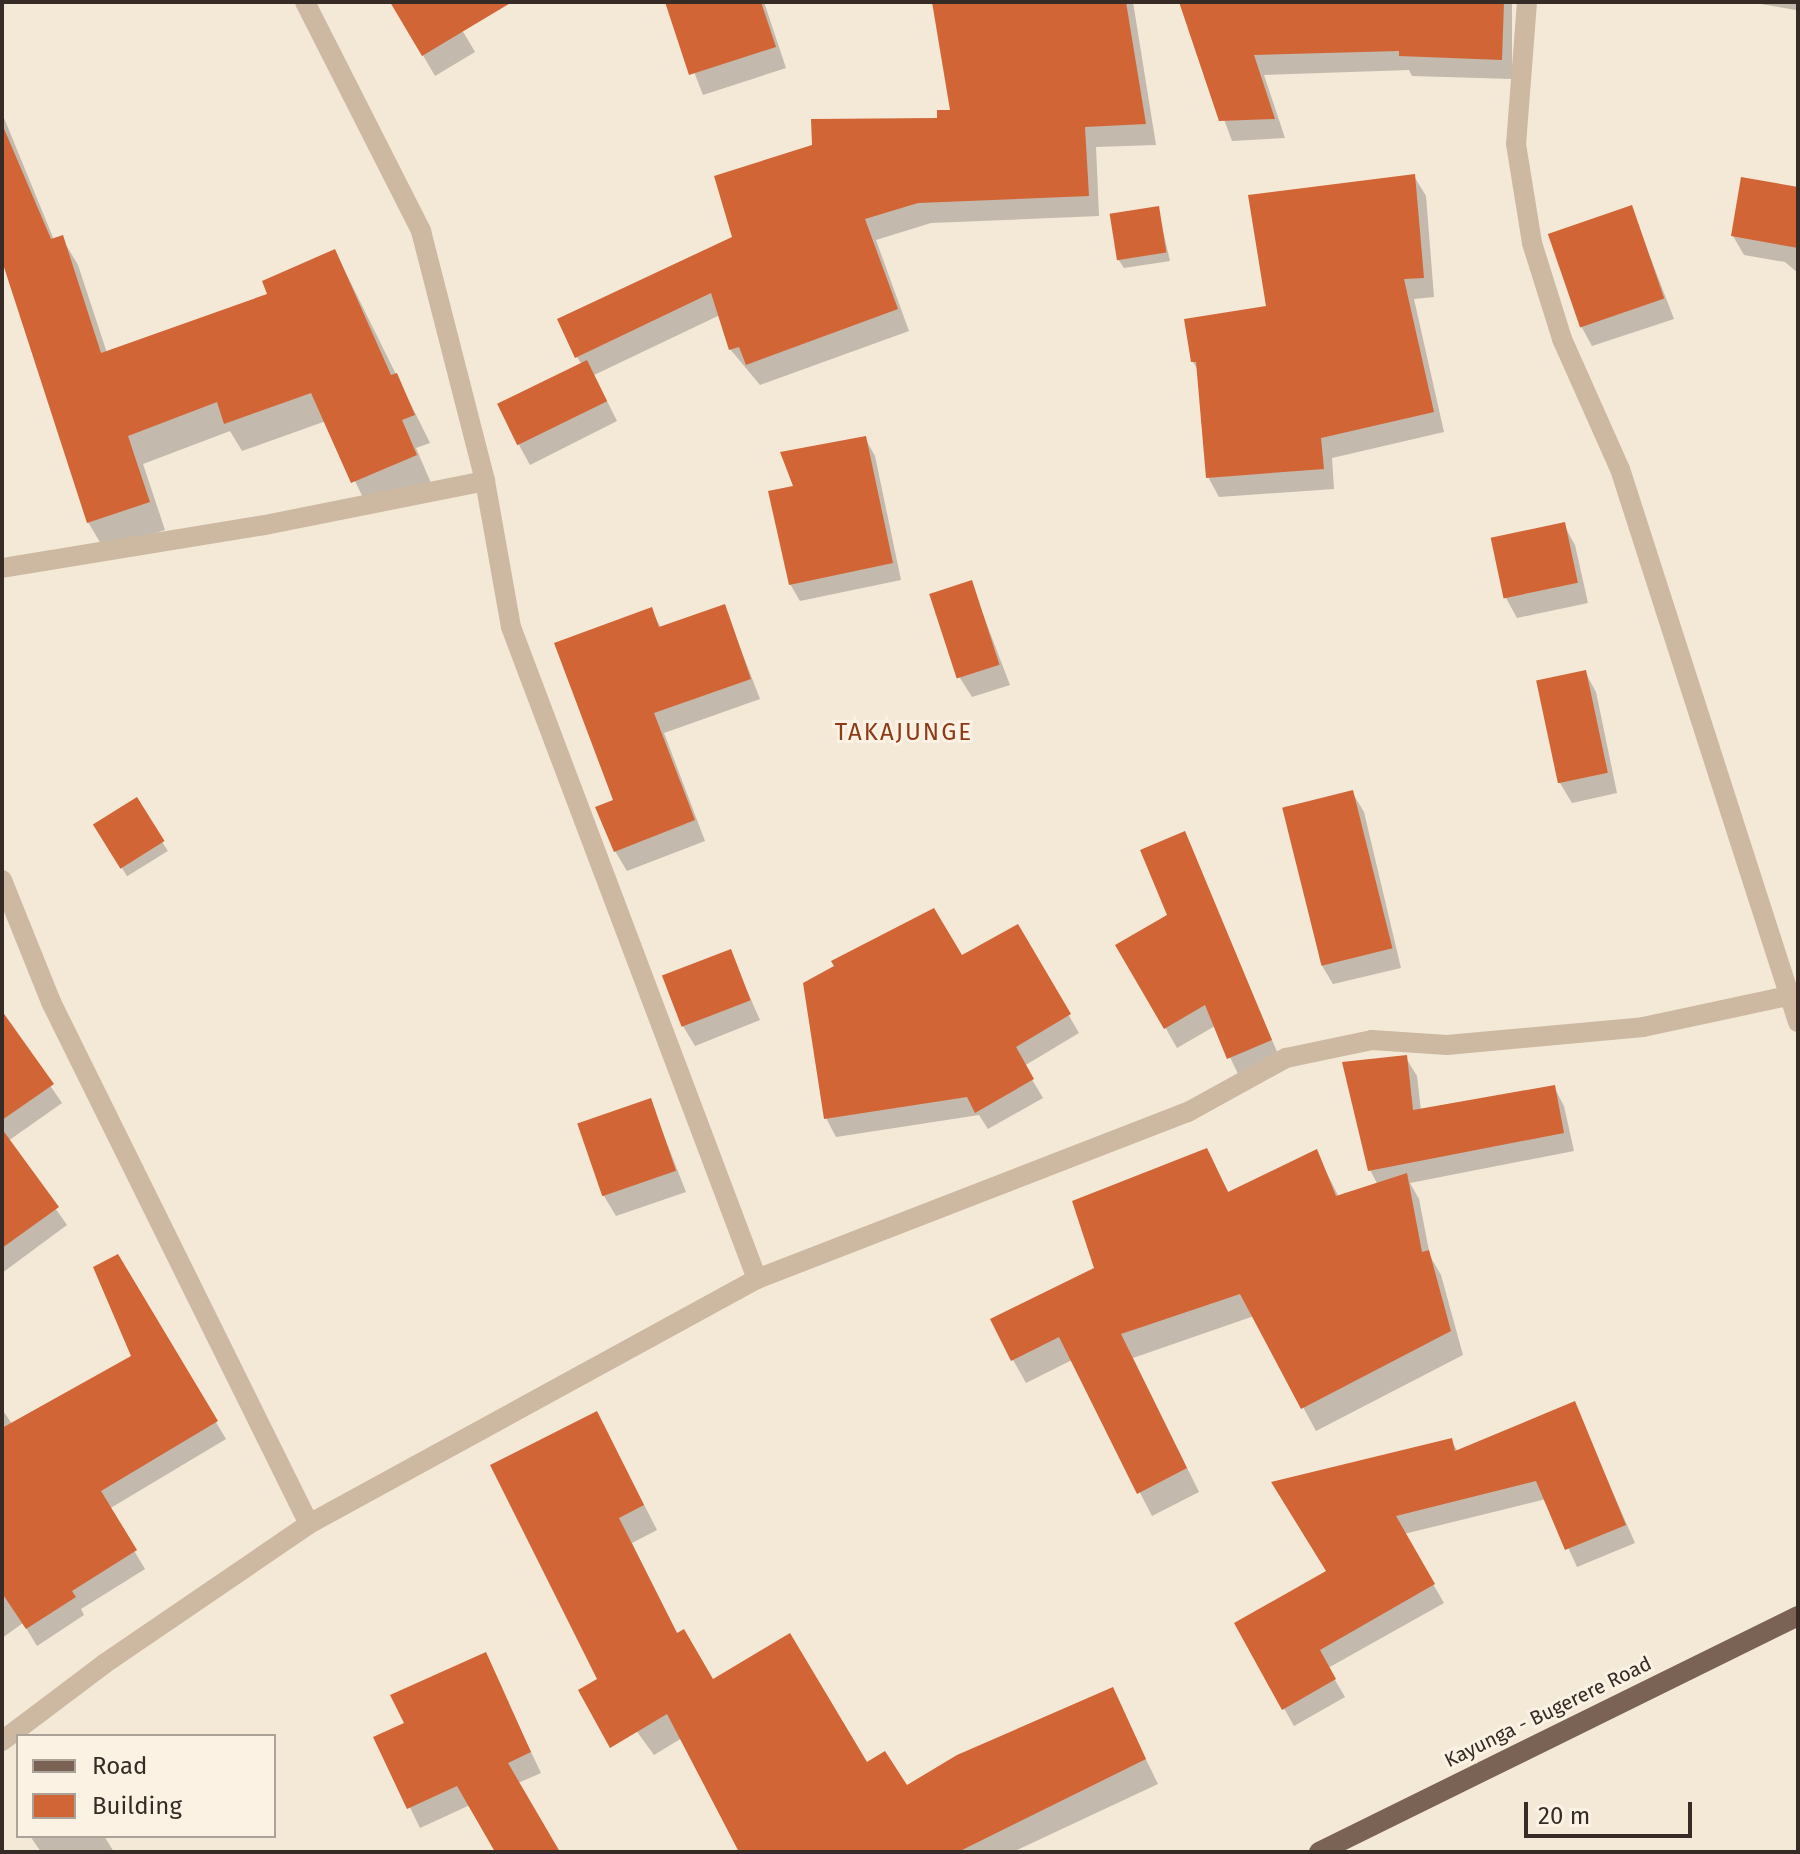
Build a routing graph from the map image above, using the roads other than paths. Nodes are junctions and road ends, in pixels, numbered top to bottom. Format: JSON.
{"nodes":[{"id":1,"x":305,"y":2,"type":"edge"},
{"id":2,"x":1527,"y":2,"type":"edge"},
{"id":3,"x":485,"y":481,"type":"junction"},
{"id":4,"x":2,"y":568,"type":"edge"},
{"id":5,"x":2,"y":880,"type":"edge"},
{"id":6,"x":1787,"y":996,"type":"junction"},
{"id":7,"x":1798,"y":1022,"type":"edge"},
{"id":8,"x":757,"y":1279,"type":"junction"},
{"id":9,"x":309,"y":1524,"type":"junction"},
{"id":10,"x":1798,"y":1616,"type":"edge"},
{"id":11,"x":2,"y":1741,"type":"edge"},
{"id":12,"x":1319,"y":1852,"type":"edge"}],
"edges":[{"from":1,"to":3,"type":"street"},
{"from":2,"to":6,"type":"street"},
{"from":3,"to":4,"type":"street"},
{"from":3,"to":8,"type":"street"},
{"from":5,"to":9,"type":"street"},
{"from":6,"to":7,"type":"street"},
{"from":6,"to":8,"type":"street"},
{"from":8,"to":9,"type":"street"},
{"from":9,"to":11,"type":"street"},
{"from":10,"to":12,"type":"main road","name":"Kayunga - Bugerere Road"}]}
